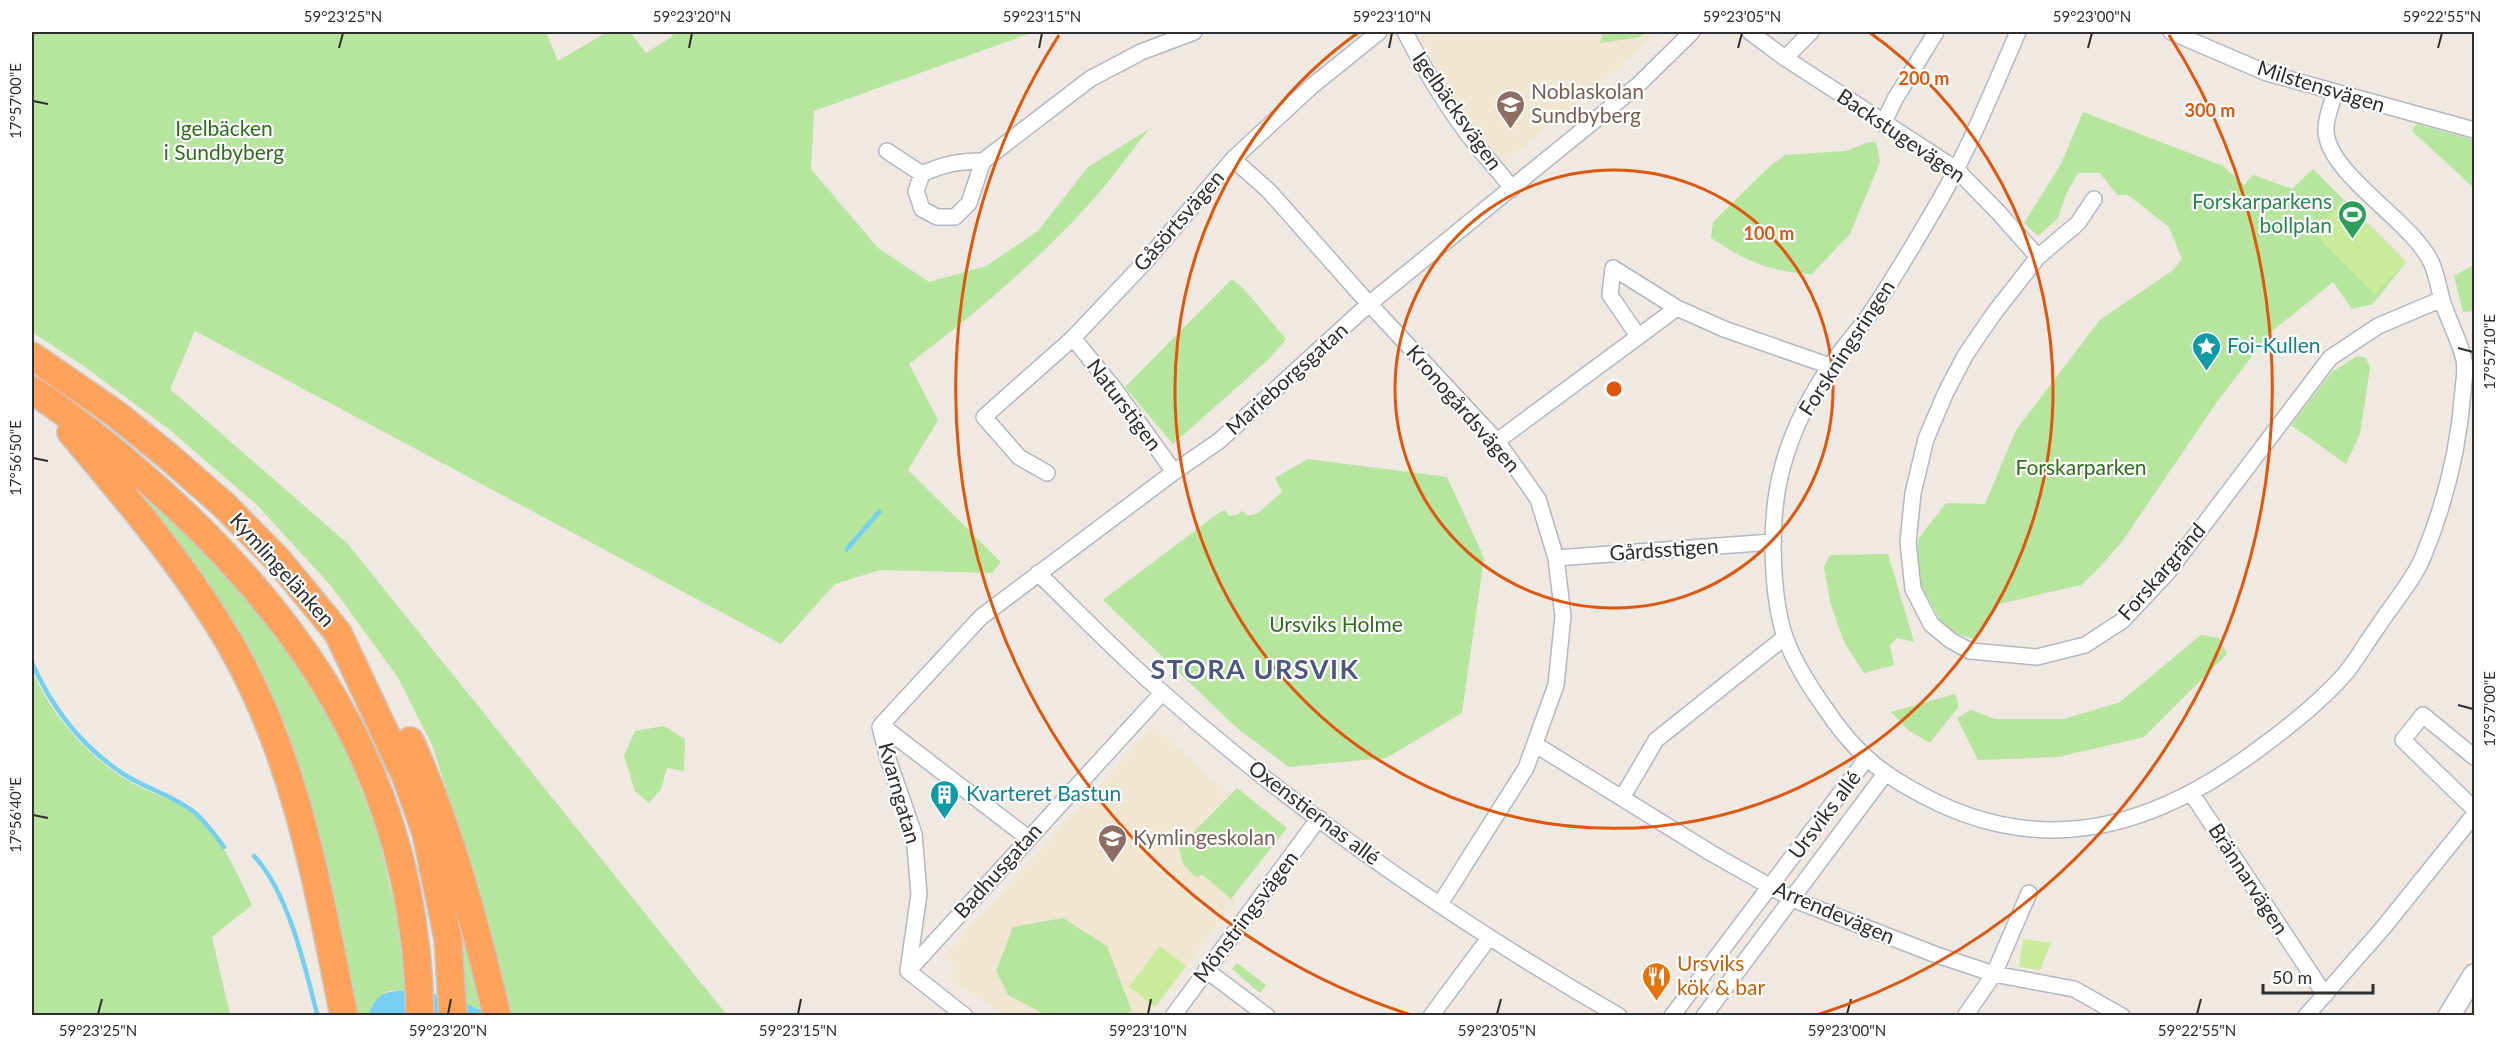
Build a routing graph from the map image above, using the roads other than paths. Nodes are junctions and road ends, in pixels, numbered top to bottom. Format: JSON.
{"nodes":[{"id":1,"x":1194,"y":32,"type":"edge"},
{"id":2,"x":1379,"y":32,"type":"edge"},
{"id":3,"x":1405,"y":32,"type":"edge"},
{"id":4,"x":1692,"y":32,"type":"edge"},
{"id":5,"x":1750,"y":32,"type":"edge"},
{"id":6,"x":1811,"y":32,"type":"edge"},
{"id":7,"x":1936,"y":32,"type":"edge"},
{"id":8,"x":2018,"y":32,"type":"edge"},
{"id":9,"x":2171,"y":32,"type":"edge"},
{"id":10,"x":1785,"y":58,"type":"junction"},
{"id":11,"x":2335,"y":92,"type":"junction"},
{"id":12,"x":1883,"y":124,"type":"junction"},
{"id":13,"x":2475,"y":130,"type":"edge"},
{"id":14,"x":886,"y":151,"type":"dead end"},
{"id":15,"x":1233,"y":159,"type":"junction"},
{"id":16,"x":983,"y":161,"type":"junction"},
{"id":17,"x":1956,"y":169,"type":"junction"},
{"id":18,"x":922,"y":174,"type":"junction"},
{"id":19,"x":1512,"y":189,"type":"junction"},
{"id":20,"x":2094,"y":199,"type":"dead end"},
{"id":21,"x":2038,"y":257,"type":"junction"},
{"id":22,"x":2442,"y":299,"type":"junction"},
{"id":23,"x":1369,"y":304,"type":"junction"},
{"id":24,"x":1677,"y":308,"type":"junction"},
{"id":25,"x":1638,"y":336,"type":"junction"},
{"id":26,"x":1073,"y":338,"type":"junction"},
{"id":27,"x":32,"y":356,"type":"edge"},
{"id":28,"x":1830,"y":366,"type":"junction"},
{"id":29,"x":37,"y":394,"type":"edge"},
{"id":30,"x":1497,"y":441,"type":"junction"},
{"id":31,"x":1174,"y":471,"type":"junction"},
{"id":32,"x":1047,"y":473,"type":"dead end"},
{"id":33,"x":1772,"y":542,"type":"junction"},
{"id":34,"x":1556,"y":558,"type":"junction"},
{"id":35,"x":1038,"y":573,"type":"junction"},
{"id":36,"x":1785,"y":637,"type":"junction"},
{"id":37,"x":1162,"y":693,"type":"junction"},
{"id":38,"x":882,"y":724,"type":"junction"},
{"id":39,"x":1536,"y":745,"type":"junction"},
{"id":40,"x":2475,"y":757,"type":"edge"},
{"id":41,"x":1867,"y":758,"type":"junction"},
{"id":42,"x":1885,"y":774,"type":"junction"},
{"id":43,"x":2192,"y":794,"type":"junction"},
{"id":44,"x":1622,"y":798,"type":"junction"},
{"id":45,"x":2475,"y":809,"type":"edge"},
{"id":46,"x":2475,"y":815,"type":"edge"},
{"id":47,"x":1319,"y":818,"type":"junction"},
{"id":48,"x":1028,"y":838,"type":"junction"},
{"id":49,"x":1771,"y":886,"type":"junction"},
{"id":50,"x":452,"y":892,"type":"junction"},
{"id":51,"x":2029,"y":893,"type":"dead end"},
{"id":52,"x":1792,"y":899,"type":"junction"},
{"id":53,"x":1440,"y":904,"type":"junction"},
{"id":54,"x":1489,"y":938,"type":"junction"},
{"id":55,"x":1206,"y":970,"type":"junction"},
{"id":56,"x":908,"y":971,"type":"junction"},
{"id":57,"x":1994,"y":974,"type":"junction"},
{"id":58,"x":2475,"y":975,"type":"edge"},
{"id":59,"x":1695,"y":986,"type":"junction"},
{"id":60,"x":2325,"y":995,"type":"junction"},
{"id":61,"x":1715,"y":1000,"type":"junction"},
{"id":62,"x":344,"y":1016,"type":"edge"},
{"id":63,"x":420,"y":1016,"type":"edge"},
{"id":64,"x":453,"y":1016,"type":"edge"},
{"id":65,"x":497,"y":1016,"type":"edge"},
{"id":66,"x":965,"y":1016,"type":"edge"},
{"id":67,"x":1173,"y":1016,"type":"edge"},
{"id":68,"x":1267,"y":1016,"type":"edge"},
{"id":69,"x":1431,"y":1016,"type":"edge"},
{"id":70,"x":1619,"y":1016,"type":"edge"},
{"id":71,"x":1672,"y":1016,"type":"edge"},
{"id":72,"x":1704,"y":1016,"type":"edge"},
{"id":73,"x":1965,"y":1016,"type":"edge"},
{"id":74,"x":2122,"y":1016,"type":"edge"},
{"id":75,"x":2306,"y":1016,"type":"edge"},
{"id":76,"x":2449,"y":1016,"type":"edge"}],
"edges":[{"from":1,"to":16,"type":"street"},
{"from":2,"to":15,"type":"street","name":"Gåsörtsvägen"},
{"from":3,"to":19,"type":"street","name":"Igelbäcksvägen"},
{"from":4,"to":19,"type":"street","name":"Marieborgsgatan"},
{"from":5,"to":10,"type":"street","name":"Backstugevägen"},
{"from":6,"to":10,"type":"street"},
{"from":7,"to":12,"type":"street"},
{"from":8,"to":17,"type":"street","name":"Forskningsringen"},
{"from":9,"to":11,"type":"street","name":"Milstensvägen"},
{"from":10,"to":12,"type":"street","name":"Backstugevägen"},
{"from":11,"to":13,"type":"street","name":"Milstensvägen"},
{"from":11,"to":22,"type":"street","name":"Forskningsringen"},
{"from":12,"to":17,"type":"street","name":"Backstugevägen"},
{"from":14,"to":18,"type":"street"},
{"from":15,"to":23,"type":"street","name":"Kronogårdsvägen"},
{"from":15,"to":26,"type":"street","name":"Gåsörtsvägen"},
{"from":16,"to":18,"type":"street"},
{"from":16,"to":18,"type":"street"},
{"from":17,"to":21,"type":"street","name":"Backstugevägen"},
{"from":17,"to":28,"type":"street","name":"Forskningsringen"},
{"from":19,"to":23,"type":"street","name":"Marieborgsgatan"},
{"from":20,"to":21,"type":"street","name":"Forskargränd"},
{"from":21,"to":22,"type":"street","name":"Forskargränd"},
{"from":22,"to":43,"type":"street","name":"Forskningsringen"},
{"from":23,"to":30,"type":"street","name":"Kronogårdsvägen"},
{"from":23,"to":31,"type":"street","name":"Marieborgsgatan"},
{"from":24,"to":25,"type":"street"},
{"from":24,"to":25,"type":"street"},
{"from":24,"to":28,"type":"street"},
{"from":25,"to":30,"type":"street"},
{"from":26,"to":31,"type":"street","name":"Naturstigen"},
{"from":26,"to":32,"type":"street","name":"Gåsörtsvägen"},
{"from":27,"to":50,"type":"highway","name":"Kymlingelänken"},
{"from":28,"to":33,"type":"street","name":"Forskningsringen"},
{"from":29,"to":62,"type":"highway"},
{"from":29,"to":63,"type":"highway","name":"Kymlingelänken"},
{"from":30,"to":34,"type":"street","name":"Kronogårdsvägen"},
{"from":31,"to":35,"type":"street","name":"Marieborgsgatan"},
{"from":33,"to":34,"type":"street","name":"Gårdsstigen"},
{"from":33,"to":36,"type":"street","name":"Forskningsringen"},
{"from":34,"to":39,"type":"street","name":"Kronogårdsvägen"},
{"from":35,"to":37,"type":"street","name":"Oxenstiernas allé"},
{"from":35,"to":38,"type":"street","name":"Marieborgsgatan"},
{"from":36,"to":41,"type":"street","name":"Forskningsringen"},
{"from":36,"to":44,"type":"street"},
{"from":37,"to":47,"type":"street","name":"Oxenstiernas allé"},
{"from":37,"to":48,"type":"street","name":"Badhusgatan"},
{"from":38,"to":48,"type":"street"},
{"from":38,"to":56,"type":"street","name":"Kvarngatan"},
{"from":39,"to":44,"type":"street","name":"Arrendevägen"},
{"from":39,"to":53,"type":"street","name":"Kronogårdsvägen"},
{"from":40,"to":45,"type":"street"},
{"from":41,"to":42,"type":"street","name":"Forskningsringen"},
{"from":41,"to":49,"type":"street","name":"Ursviks allé"},
{"from":42,"to":43,"type":"street","name":"Forskningsringen"},
{"from":42,"to":52,"type":"street","name":"Ursviks allé"},
{"from":43,"to":60,"type":"street","name":"Brännarvägen"},
{"from":44,"to":49,"type":"street","name":"Arrendevägen"},
{"from":46,"to":60,"type":"street"},
{"from":47,"to":53,"type":"street","name":"Oxenstiernas allé"},
{"from":47,"to":55,"type":"street","name":"Mönstringsvägen"},
{"from":48,"to":56,"type":"street","name":"Badhusgatan"},
{"from":49,"to":52,"type":"street","name":"Arrendevägen"},
{"from":49,"to":59,"type":"street","name":"Ursviks allé"},
{"from":50,"to":64,"type":"highway"},
{"from":50,"to":65,"type":"highway"},
{"from":51,"to":57,"type":"street"},
{"from":52,"to":57,"type":"street","name":"Arrendevägen"},
{"from":52,"to":61,"type":"street","name":"Ursviks allé"},
{"from":53,"to":54,"type":"street","name":"Oxenstiernas allé"},
{"from":54,"to":69,"type":"street"},
{"from":54,"to":70,"type":"street","name":"Oxenstiernas allé"},
{"from":55,"to":67,"type":"street","name":"Mönstringsvägen"},
{"from":55,"to":68,"type":"street"},
{"from":56,"to":66,"type":"street"},
{"from":57,"to":73,"type":"street"},
{"from":57,"to":74,"type":"street","name":"Arrendevägen"},
{"from":58,"to":76,"type":"main road"},
{"from":59,"to":61,"type":"street"},
{"from":59,"to":71,"type":"street","name":"Ursviks allé"},
{"from":60,"to":75,"type":"street"},
{"from":61,"to":72,"type":"street","name":"Ursviks allé"}]}
